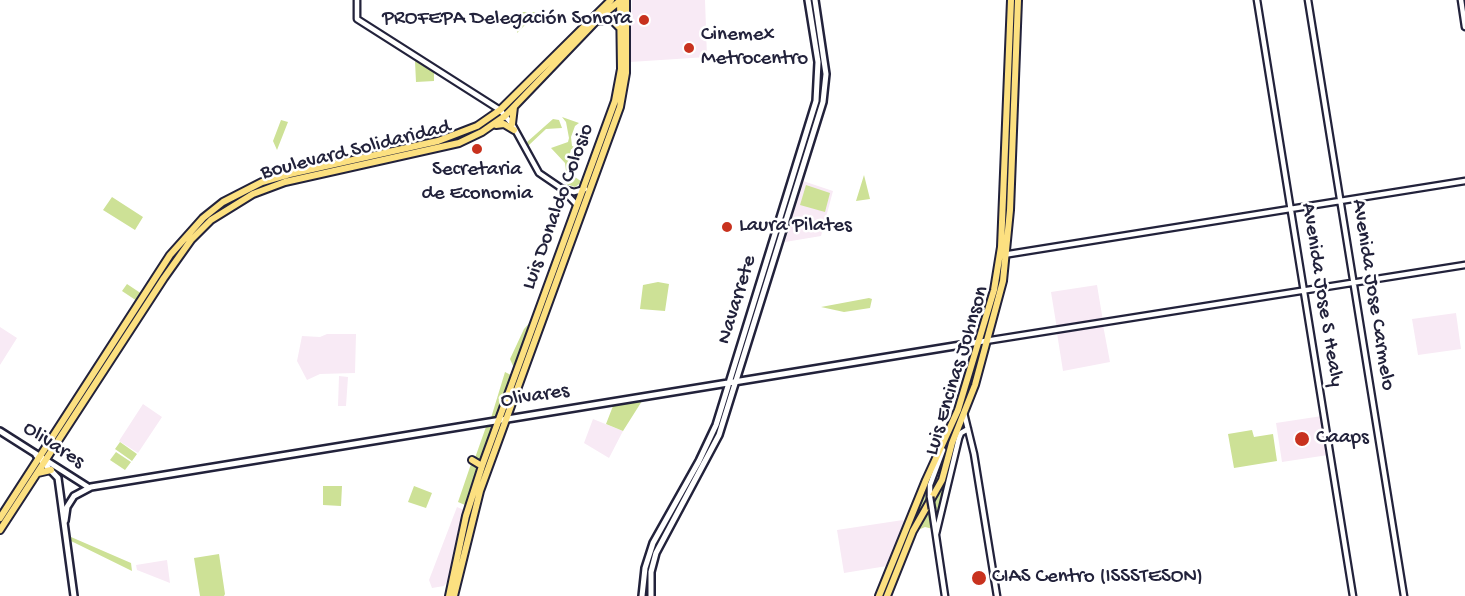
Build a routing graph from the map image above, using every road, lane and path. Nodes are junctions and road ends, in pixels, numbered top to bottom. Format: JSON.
{"nodes":[{"id":1,"x":357,"y":0,"type":"edge"},
{"id":2,"x":610,"y":0,"type":"edge"},
{"id":3,"x":621,"y":0,"type":"edge"},
{"id":4,"x":628,"y":0,"type":"edge"},
{"id":5,"x":808,"y":0,"type":"edge"},
{"id":6,"x":815,"y":0,"type":"edge"},
{"id":7,"x":1011,"y":0,"type":"edge"},
{"id":8,"x":1018,"y":0,"type":"edge"},
{"id":9,"x":1257,"y":0,"type":"edge"},
{"id":10,"x":1308,"y":0,"type":"edge"},
{"id":11,"x":1461,"y":0,"type":"edge"},
{"id":12,"x":809,"y":7,"type":"junction"},
{"id":13,"x":597,"y":21,"type":"junction"},
{"id":14,"x":819,"y":22,"type":"junction"},
{"id":15,"x":1465,"y":27,"type":"edge"},
{"id":16,"x":621,"y":29,"type":"junction"},
{"id":17,"x":1007,"y":106,"type":"junction"},
{"id":18,"x":514,"y":107,"type":"junction"},
{"id":19,"x":500,"y":110,"type":"junction"},
{"id":20,"x":506,"y":116,"type":"junction"},
{"id":21,"x":1014,"y":116,"type":"junction"},
{"id":22,"x":492,"y":126,"type":"junction"},
{"id":23,"x":513,"y":127,"type":"junction"},
{"id":24,"x":1465,"y":181,"type":"edge"},
{"id":25,"x":591,"y":187,"type":"junction"},
{"id":26,"x":561,"y":188,"type":"junction"},
{"id":27,"x":582,"y":190,"type":"junction"},
{"id":28,"x":1340,"y":201,"type":"junction"},
{"id":29,"x":577,"y":205,"type":"junction"},
{"id":30,"x":1290,"y":209,"type":"junction"},
{"id":31,"x":1004,"y":255,"type":"junction"},
{"id":32,"x":1465,"y":265,"type":"edge"},
{"id":33,"x":1353,"y":283,"type":"junction"},
{"id":34,"x":1304,"y":291,"type":"junction"},
{"id":35,"x":140,"y":308,"type":"junction"},
{"id":36,"x":983,"y":342,"type":"junction"},
{"id":37,"x":737,"y":382,"type":"junction"},
{"id":38,"x":730,"y":383,"type":"junction"},
{"id":39,"x":506,"y":408,"type":"junction"},
{"id":40,"x":964,"y":413,"type":"junction"},
{"id":41,"x":502,"y":419,"type":"junction"},
{"id":42,"x":968,"y":429,"type":"junction"},
{"id":43,"x":950,"y":430,"type":"junction"},
{"id":44,"x":0,"y":431,"type":"edge"},
{"id":45,"x":41,"y":459,"type":"junction"},
{"id":46,"x":472,"y":460,"type":"dead end"},
{"id":47,"x":482,"y":466,"type":"junction"},
{"id":48,"x":51,"y":470,"type":"junction"},
{"id":49,"x":37,"y":473,"type":"junction"},
{"id":50,"x":73,"y":480,"type":"junction"},
{"id":51,"x":88,"y":487,"type":"junction"},
{"id":52,"x":60,"y":489,"type":"junction"},
{"id":53,"x":74,"y":495,"type":"junction"},
{"id":54,"x":0,"y":518,"type":"edge"},
{"id":55,"x":65,"y":523,"type":"junction"},
{"id":56,"x":0,"y":530,"type":"edge"},
{"id":57,"x":936,"y":534,"type":"junction"},
{"id":58,"x":74,"y":596,"type":"edge"},
{"id":59,"x":449,"y":596,"type":"edge"},
{"id":60,"x":454,"y":596,"type":"edge"},
{"id":61,"x":642,"y":596,"type":"edge"},
{"id":62,"x":651,"y":596,"type":"edge"},
{"id":63,"x":879,"y":596,"type":"edge"},
{"id":64,"x":887,"y":596,"type":"edge"},
{"id":65,"x":945,"y":596,"type":"edge"},
{"id":66,"x":997,"y":596,"type":"edge"},
{"id":67,"x":1353,"y":596,"type":"edge"},
{"id":68,"x":1404,"y":596,"type":"edge"}],
"edges":[{"from":1,"to":19,"type":"street"},
{"from":2,"to":19,"type":"main road","name":"Boulevard Solidaridad"},
{"from":3,"to":13,"type":"main road","name":"Boulevard Solidaridad"},
{"from":3,"to":16,"type":"main road","name":"Luis Donaldo Colosio"},
{"from":4,"to":25,"type":"main road","name":"Luis Donaldo Colosio"},
{"from":5,"to":12,"type":"main road","name":"Navarrete"},
{"from":6,"to":14,"type":"main road","name":"Navarrete"},
{"from":7,"to":17,"type":"main road","name":"Luis Encinas Johnson"},
{"from":8,"to":21,"type":"main road","name":"Luis Encinas Johnson"},
{"from":9,"to":30,"type":"street","name":"Avenida Jose S Healy"},
{"from":10,"to":28,"type":"street","name":"Avenida Jose Carmelo"},
{"from":11,"to":15,"type":"street"},
{"from":12,"to":14,"type":"main road"},
{"from":12,"to":38,"type":"main road","name":"Navarrete"},
{"from":13,"to":16,"type":"main road"},
{"from":13,"to":18,"type":"main road","name":"Boulevard Solidaridad"},
{"from":14,"to":37,"type":"main road","name":"Navarrete"},
{"from":16,"to":27,"type":"main road","name":"Luis Donaldo Colosio"},
{"from":17,"to":21,"type":"main road"},
{"from":17,"to":31,"type":"main road","name":"Luis Encinas Johnson"},
{"from":18,"to":20,"type":"main road","name":"Boulevard Solidaridad"},
{"from":18,"to":23,"type":"main road"},
{"from":19,"to":20,"type":"street"},
{"from":19,"to":35,"type":"main road","name":"Boulevard Solidaridad"},
{"from":20,"to":22,"type":"main road","name":"Boulevard Solidaridad"},
{"from":20,"to":23,"type":"street"},
{"from":21,"to":31,"type":"main road","name":"Luis Encinas Johnson"},
{"from":22,"to":23,"type":"main road"},
{"from":22,"to":35,"type":"main road","name":"Boulevard Solidaridad"},
{"from":23,"to":26,"type":"street"},
{"from":24,"to":28,"type":"street"},
{"from":25,"to":27,"type":"street"},
{"from":25,"to":39,"type":"main road","name":"Luis Donaldo Colosio"},
{"from":26,"to":27,"type":"street"},
{"from":26,"to":29,"type":"street"},
{"from":27,"to":29,"type":"main road","name":"Luis Donaldo Colosio"},
{"from":28,"to":30,"type":"street"},
{"from":28,"to":33,"type":"street","name":"Avenida Jose Carmelo"},
{"from":29,"to":39,"type":"main road","name":"Luis Donaldo Colosio"},
{"from":30,"to":31,"type":"street"},
{"from":30,"to":34,"type":"street","name":"Avenida Jose S Healy"},
{"from":31,"to":36,"type":"main road","name":"Luis Encinas Johnson"},
{"from":32,"to":33,"type":"street"},
{"from":33,"to":34,"type":"street"},
{"from":33,"to":68,"type":"street","name":"Avenida Jose Carmelo"},
{"from":34,"to":36,"type":"street"},
{"from":34,"to":67,"type":"street","name":"Avenida Jose S Healy"},
{"from":35,"to":45,"type":"main road","name":"Boulevard Solidaridad"},
{"from":36,"to":37,"type":"main road","name":"Olivares"},
{"from":36,"to":40,"type":"main road","name":"Luis Encinas Johnson"},
{"from":36,"to":43,"type":"main road","name":"Luis Encinas Johnson"},
{"from":37,"to":38,"type":"main road","name":"Olivares"},
{"from":37,"to":62,"type":"main road","name":"Navarrete"},
{"from":38,"to":41,"type":"main road","name":"Olivares"},
{"from":38,"to":61,"type":"main road","name":"Navarrete"},
{"from":39,"to":41,"type":"main road","name":"Luis Donaldo Colosio"},
{"from":40,"to":42,"type":"street"},
{"from":40,"to":64,"type":"main road","name":"Luis Encinas Johnson"},
{"from":41,"to":47,"type":"main road"},
{"from":41,"to":51,"type":"main road","name":"Olivares"},
{"from":41,"to":60,"type":"main road"},
{"from":42,"to":57,"type":"street"},
{"from":42,"to":66,"type":"street"},
{"from":43,"to":57,"type":"street","bridge":true},
{"from":43,"to":63,"type":"main road","name":"Luis Encinas Johnson"},
{"from":44,"to":45,"type":"main road","name":"Olivares"},
{"from":45,"to":48,"type":"main road"},
{"from":45,"to":49,"type":"main road","name":"Boulevard Solidaridad"},
{"from":45,"to":50,"type":"main road","name":"Olivares"},
{"from":45,"to":54,"type":"main road","name":"Boulevard Solidaridad"},
{"from":46,"to":47,"type":"main road"},
{"from":47,"to":59,"type":"main road"},
{"from":48,"to":49,"type":"main road"},
{"from":48,"to":52,"type":"main road"},
{"from":49,"to":56,"type":"main road","name":"Boulevard Solidaridad"},
{"from":50,"to":51,"type":"main road","name":"Olivares"},
{"from":50,"to":52,"type":"main road"},
{"from":50,"to":53,"type":"main road"},
{"from":51,"to":53,"type":"main road","name":"Olivares"},
{"from":52,"to":53,"type":"main road"},
{"from":52,"to":55,"type":"main road"},
{"from":53,"to":55,"type":"main road","name":"Olivares"},
{"from":55,"to":58,"type":"main road"},
{"from":57,"to":65,"type":"street"}]}
